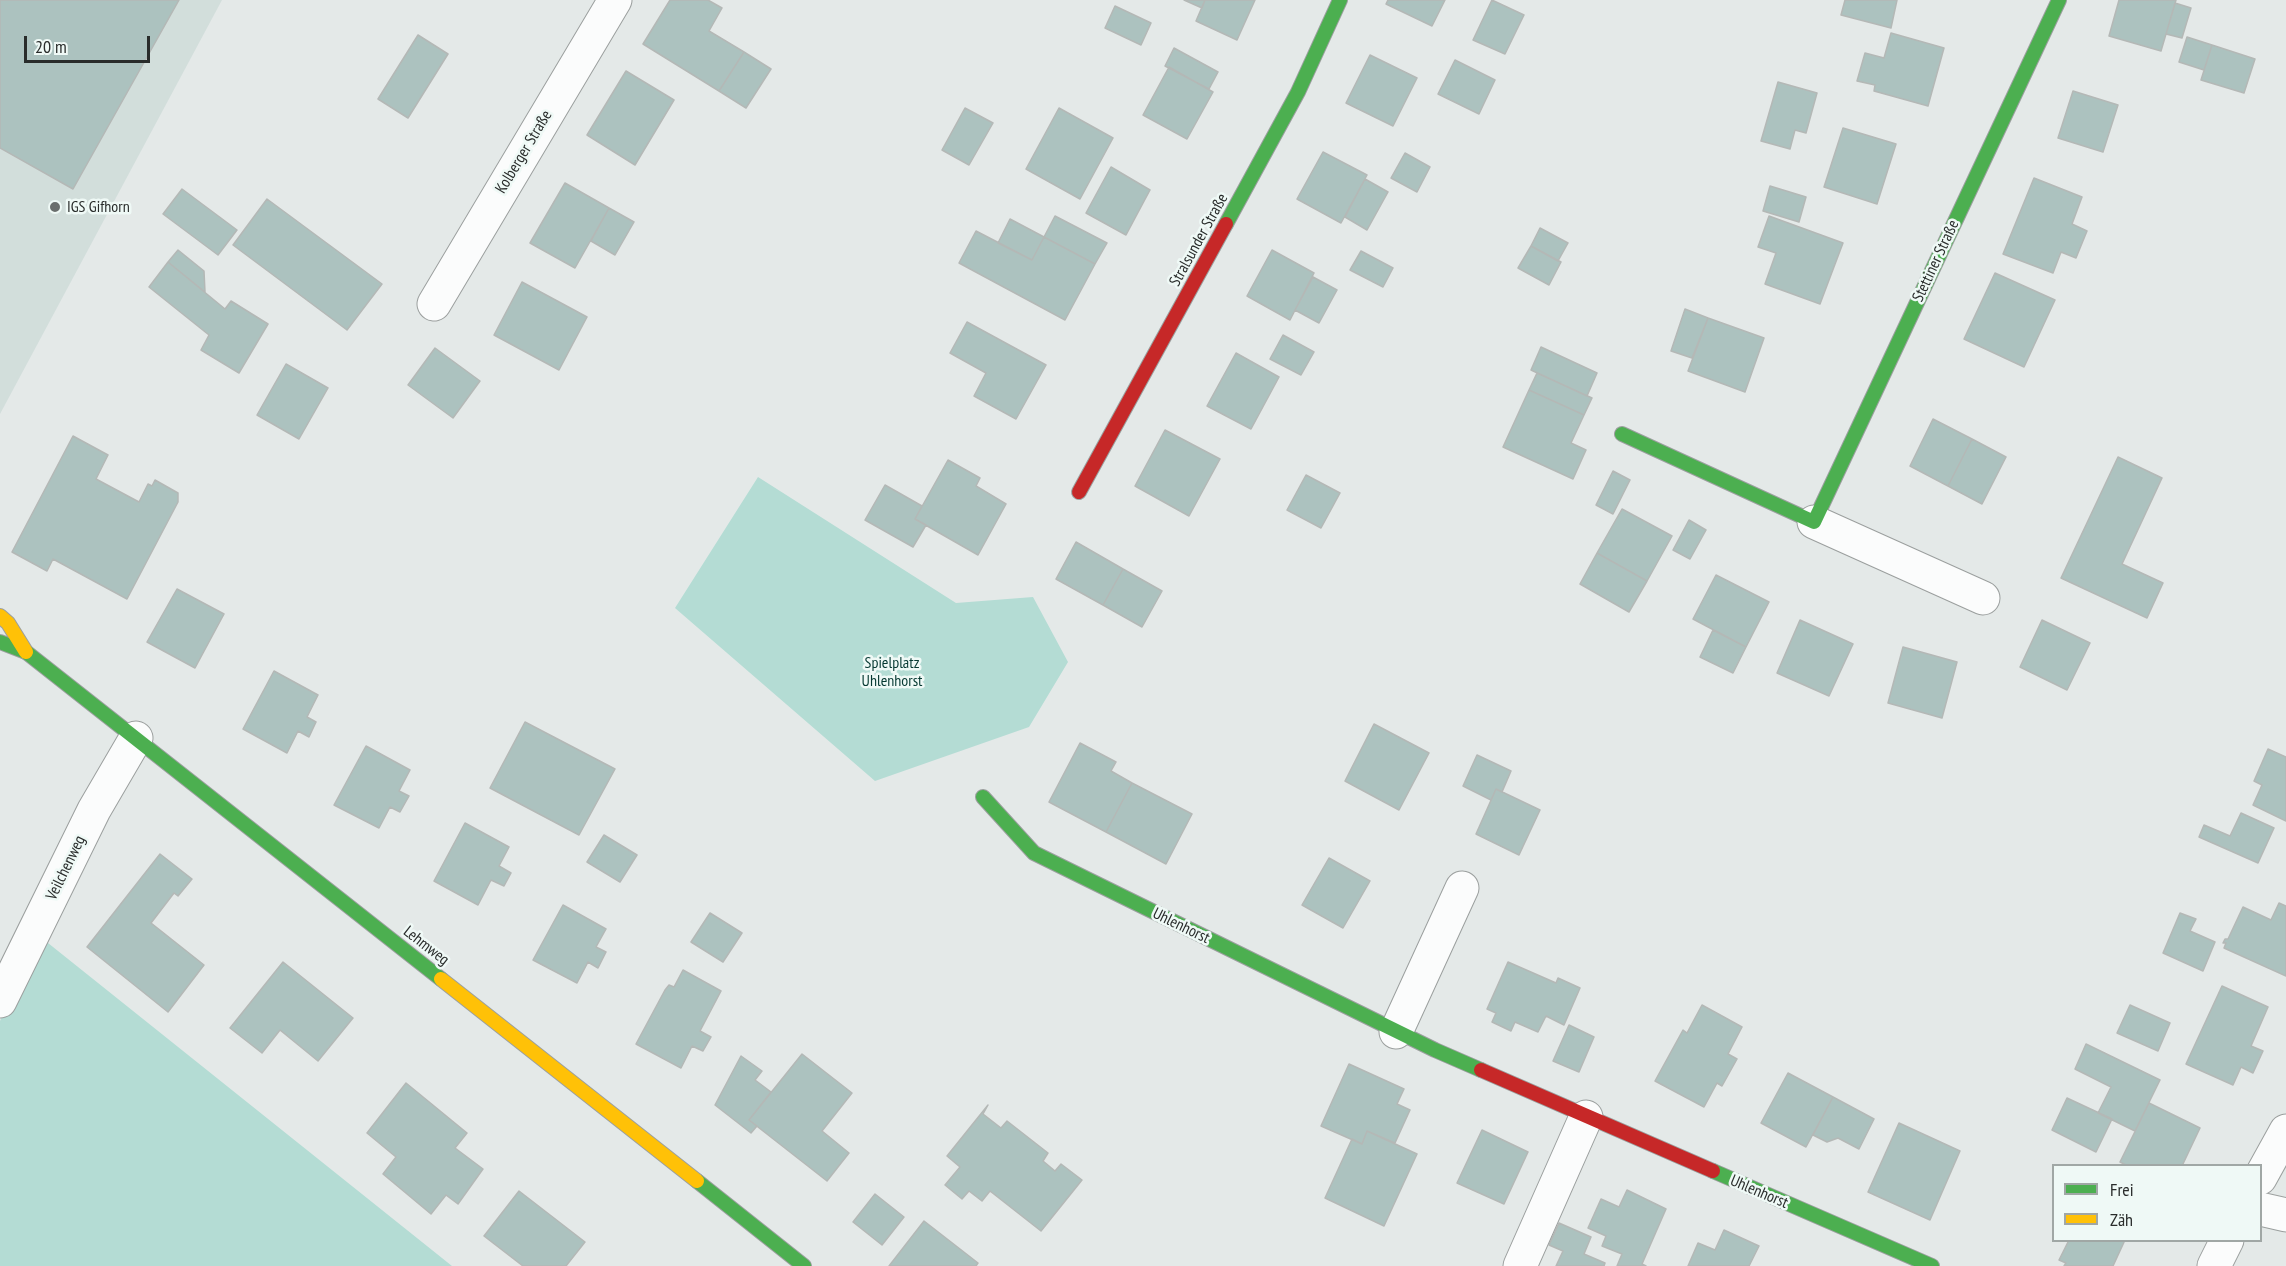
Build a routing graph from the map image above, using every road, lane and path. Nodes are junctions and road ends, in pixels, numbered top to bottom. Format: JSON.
{"nodes":[{"id":1,"x":615,"y":0,"type":"edge"},
{"id":2,"x":1340,"y":0,"type":"edge"},
{"id":3,"x":2059,"y":0,"type":"edge"},
{"id":4,"x":434,"y":304,"type":"dead end"},
{"id":5,"x":1622,"y":434,"type":"dead end"},
{"id":6,"x":1079,"y":492,"type":"dead end"},
{"id":7,"x":1814,"y":522,"type":"junction"},
{"id":8,"x":1983,"y":598,"type":"dead end"},
{"id":9,"x":0,"y":616,"type":"edge"},
{"id":10,"x":0,"y":642,"type":"edge"},
{"id":11,"x":26,"y":652,"type":"junction"},
{"id":12,"x":136,"y":738,"type":"junction"},
{"id":13,"x":983,"y":797,"type":"dead end"},
{"id":14,"x":1462,"y":888,"type":"dead end"},
{"id":15,"x":0,"y":1001,"type":"edge"},
{"id":16,"x":1396,"y":1032,"type":"junction"},
{"id":17,"x":1586,"y":1117,"type":"junction"},
{"id":18,"x":2286,"y":1131,"type":"edge"},
{"id":19,"x":2262,"y":1174,"type":"edge"},
{"id":20,"x":2262,"y":1209,"type":"edge"},
{"id":21,"x":2286,"y":1215,"type":"edge"},
{"id":22,"x":2226,"y":1242,"type":"edge"},
{"id":23,"x":804,"y":1266,"type":"edge"},
{"id":24,"x":1520,"y":1266,"type":"edge"},
{"id":25,"x":1932,"y":1266,"type":"edge"},
{"id":26,"x":2214,"y":1266,"type":"edge"}],
"edges":[{"from":1,"to":4,"type":"street","name":"Kolberger Straße"},
{"from":2,"to":6,"type":"street","name":"Stralsunder Straße"},
{"from":3,"to":7,"type":"street","name":"Stettiner Straße"},
{"from":5,"to":7,"type":"street"},
{"from":7,"to":8,"type":"street"},
{"from":9,"to":11,"type":"street","name":"Lehmweg"},
{"from":10,"to":11,"type":"street","name":"Lehmweg"},
{"from":11,"to":12,"type":"street","name":"Lehmweg"},
{"from":12,"to":15,"type":"street","name":"Veilchenweg"},
{"from":12,"to":23,"type":"street","name":"Lehmweg"},
{"from":13,"to":16,"type":"street","name":"Uhlenhorst"},
{"from":14,"to":16,"type":"street"},
{"from":16,"to":17,"type":"street","name":"Uhlenhorst"},
{"from":17,"to":24,"type":"street"},
{"from":17,"to":25,"type":"street","name":"Uhlenhorst"},
{"from":18,"to":19,"type":"street"},
{"from":20,"to":21,"type":"street"},
{"from":22,"to":26,"type":"street"}]}
